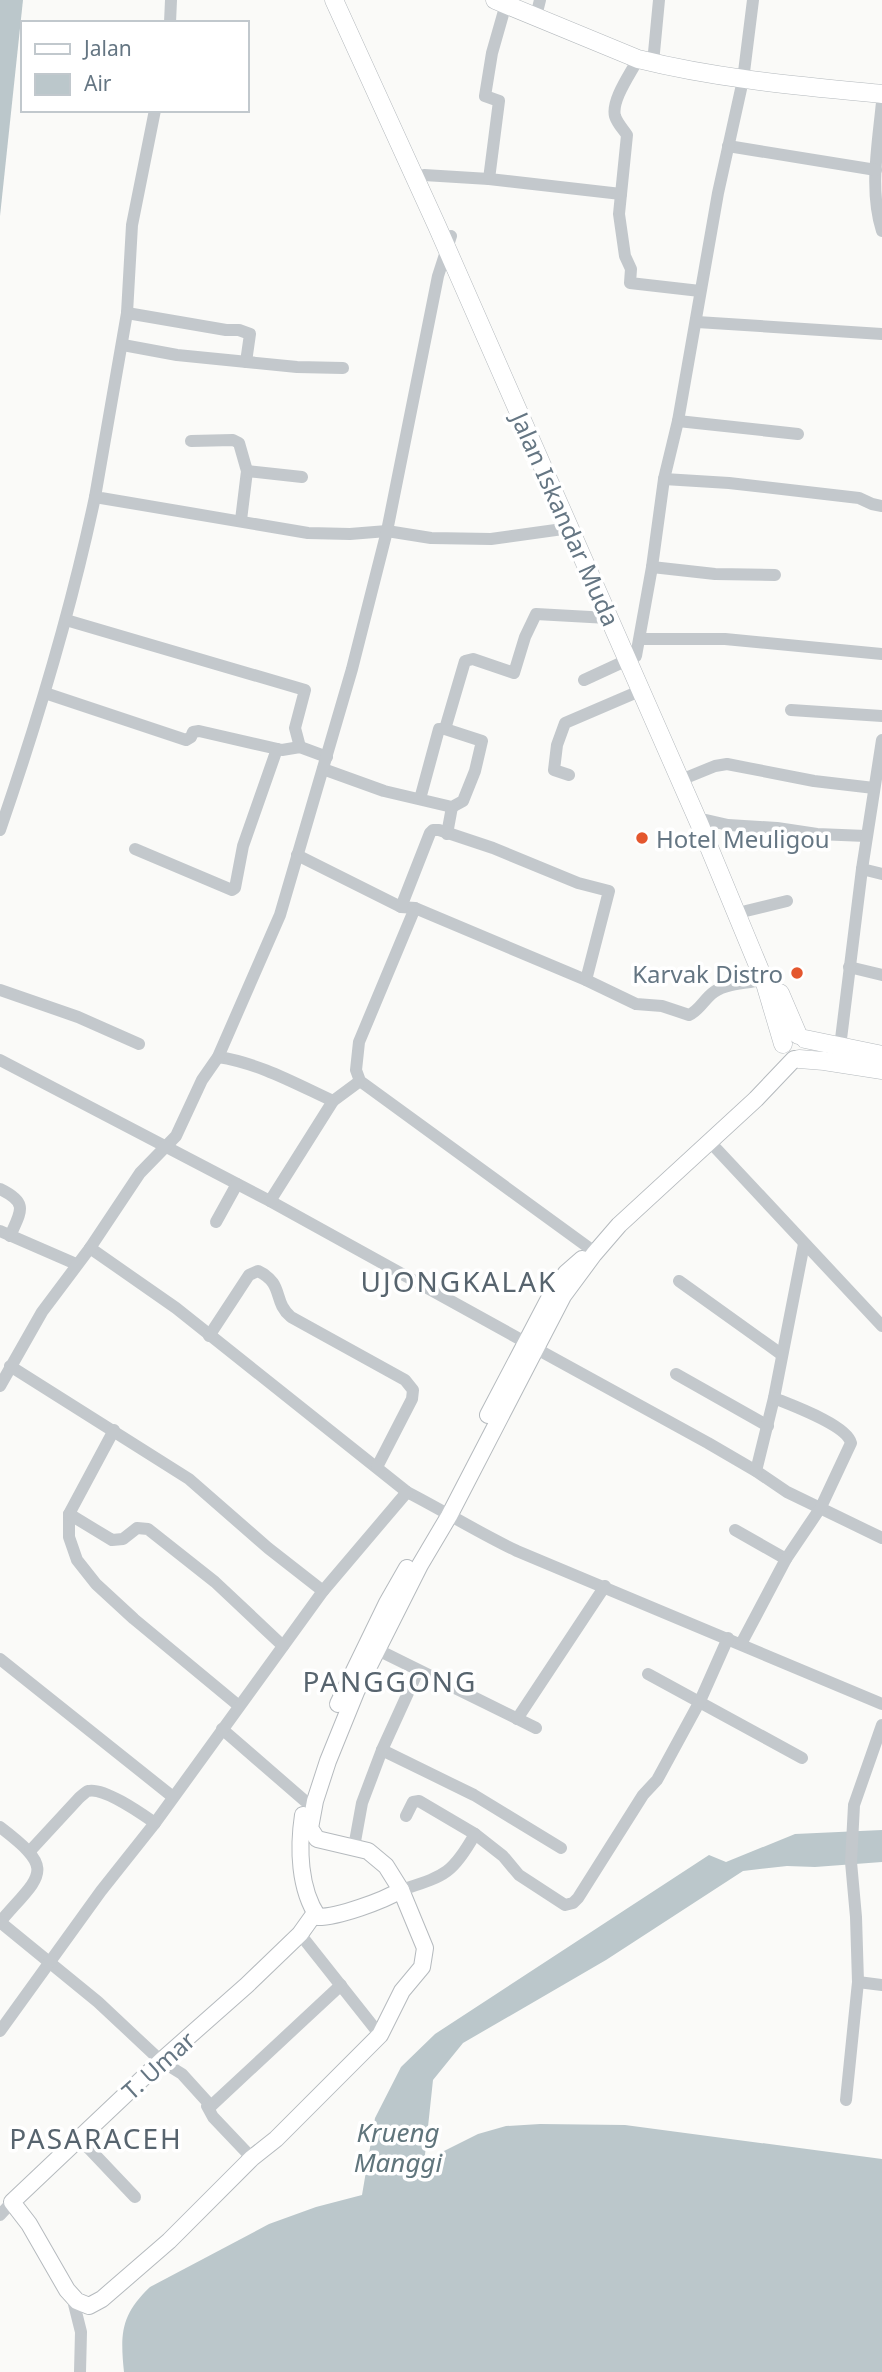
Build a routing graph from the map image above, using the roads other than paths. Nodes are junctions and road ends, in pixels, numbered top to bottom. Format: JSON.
{"nodes":[{"id":1,"x":171,"y":0,"type":"edge"},
{"id":2,"x":334,"y":0,"type":"edge"},
{"id":3,"x":345,"y":0,"type":"edge"},
{"id":4,"x":659,"y":0,"type":"edge"},
{"id":5,"x":753,"y":0,"type":"edge"},
{"id":6,"x":500,"y":2,"type":"edge"},
{"id":7,"x":538,"y":8,"type":"edge"},
{"id":8,"x":170,"y":21,"type":"edge"},
{"id":9,"x":646,"y":61,"type":"junction"},
{"id":10,"x":743,"y":80,"type":"junction"},
{"id":11,"x":882,"y":94,"type":"edge"},
{"id":12,"x":384,"y":100,"type":"junction"},
{"id":13,"x":882,"y":102,"type":"edge"},
{"id":14,"x":155,"y":112,"type":"edge"},
{"id":15,"x":391,"y":117,"type":"junction"},
{"id":16,"x":727,"y":146,"type":"junction"},
{"id":17,"x":876,"y":170,"type":"junction"},
{"id":18,"x":424,"y":175,"type":"junction"},
{"id":19,"x":489,"y":179,"type":"junction"},
{"id":20,"x":621,"y":194,"type":"junction"},
{"id":21,"x":882,"y":231,"type":"edge"},
{"id":22,"x":449,"y":242,"type":"junction"},
{"id":23,"x":700,"y":291,"type":"junction"},
{"id":24,"x":127,"y":313,"type":"junction"},
{"id":25,"x":697,"y":322,"type":"junction"},
{"id":26,"x":882,"y":334,"type":"edge"},
{"id":27,"x":123,"y":345,"type":"junction"},
{"id":28,"x":246,"y":362,"type":"junction"},
{"id":29,"x":343,"y":368,"type":"dead end"},
{"id":30,"x":678,"y":421,"type":"junction"},
{"id":31,"x":798,"y":434,"type":"dead end"},
{"id":32,"x":191,"y":441,"type":"dead end"},
{"id":33,"x":247,"y":471,"type":"junction"},
{"id":34,"x":302,"y":477,"type":"dead end"},
{"id":35,"x":664,"y":479,"type":"junction"},
{"id":36,"x":95,"y":496,"type":"junction"},
{"id":37,"x":882,"y":506,"type":"edge"},
{"id":38,"x":241,"y":520,"type":"junction"},
{"id":39,"x":570,"y":528,"type":"junction"},
{"id":40,"x":387,"y":531,"type":"junction"},
{"id":41,"x":652,"y":567,"type":"junction"},
{"id":42,"x":775,"y":575,"type":"dead end"},
{"id":43,"x":608,"y":618,"type":"junction"},
{"id":44,"x":66,"y":620,"type":"junction"},
{"id":45,"x":634,"y":651,"type":"junction"},
{"id":46,"x":882,"y":654,"type":"edge"},
{"id":47,"x":584,"y":680,"type":"dead end"},
{"id":48,"x":642,"y":690,"type":"junction"},
{"id":49,"x":45,"y":693,"type":"junction"},
{"id":50,"x":791,"y":710,"type":"dead end"},
{"id":51,"x":882,"y":716,"type":"edge"},
{"id":52,"x":445,"y":729,"type":"junction"},
{"id":53,"x":882,"y":740,"type":"edge"},
{"id":54,"x":300,"y":747,"type":"junction"},
{"id":55,"x":279,"y":749,"type":"junction"},
{"id":56,"x":325,"y":763,"type":"junction"},
{"id":57,"x":569,"y":775,"type":"dead end"},
{"id":58,"x":688,"y":777,"type":"junction"},
{"id":59,"x":876,"y":794,"type":"edge"},
{"id":60,"x":420,"y":799,"type":"junction"},
{"id":61,"x":453,"y":807,"type":"junction"},
{"id":62,"x":706,"y":820,"type":"junction"},
{"id":63,"x":0,"y":830,"type":"edge"},
{"id":64,"x":447,"y":834,"type":"junction"},
{"id":65,"x":866,"y":836,"type":"junction"},
{"id":66,"x":135,"y":849,"type":"dead end"},
{"id":67,"x":297,"y":855,"type":"junction"},
{"id":68,"x":862,"y":869,"type":"junction"},
{"id":69,"x":882,"y":874,"type":"edge"},
{"id":70,"x":787,"y":901,"type":"dead end"},
{"id":71,"x":401,"y":907,"type":"junction"},
{"id":72,"x":415,"y":908,"type":"junction"},
{"id":73,"x":746,"y":911,"type":"junction"},
{"id":74,"x":849,"y":967,"type":"junction"},
{"id":75,"x":882,"y":975,"type":"edge"},
{"id":76,"x":586,"y":980,"type":"junction"},
{"id":77,"x":764,"y":980,"type":"junction"},
{"id":78,"x":0,"y":990,"type":"edge"},
{"id":79,"x":139,"y":1044,"type":"dead end"},
{"id":80,"x":840,"y":1047,"type":"junction"},
{"id":81,"x":794,"y":1048,"type":"junction"},
{"id":82,"x":882,"y":1055,"type":"edge"},
{"id":83,"x":218,"y":1057,"type":"junction"},
{"id":84,"x":0,"y":1060,"type":"edge"},
{"id":85,"x":882,"y":1070,"type":"edge"},
{"id":86,"x":360,"y":1081,"type":"junction"},
{"id":87,"x":332,"y":1101,"type":"junction"},
{"id":88,"x":710,"y":1142,"type":"junction"},
{"id":89,"x":166,"y":1147,"type":"junction"},
{"id":90,"x":237,"y":1184,"type":"junction"},
{"id":91,"x":0,"y":1189,"type":"edge"},
{"id":92,"x":270,"y":1201,"type":"junction"},
{"id":93,"x":216,"y":1222,"type":"dead end"},
{"id":94,"x":5,"y":1233,"type":"edge"},
{"id":95,"x":804,"y":1244,"type":"junction"},
{"id":96,"x":90,"y":1248,"type":"junction"},
{"id":97,"x":592,"y":1250,"type":"junction"},
{"id":98,"x":76,"y":1264,"type":"junction"},
{"id":99,"x":680,"y":1281,"type":"dead end"},
{"id":100,"x":882,"y":1326,"type":"edge"},
{"id":101,"x":209,"y":1336,"type":"junction"},
{"id":102,"x":530,"y":1345,"type":"junction"},
{"id":103,"x":781,"y":1354,"type":"junction"},
{"id":104,"x":676,"y":1374,"type":"dead end"},
{"id":105,"x":4,"y":1375,"type":"edge"},
{"id":106,"x":774,"y":1398,"type":"junction"},
{"id":107,"x":768,"y":1426,"type":"junction"},
{"id":108,"x":114,"y":1430,"type":"junction"},
{"id":109,"x":377,"y":1467,"type":"junction"},
{"id":110,"x":756,"y":1471,"type":"junction"},
{"id":111,"x":407,"y":1492,"type":"junction"},
{"id":112,"x":821,"y":1507,"type":"junction"},
{"id":113,"x":444,"y":1512,"type":"junction"},
{"id":114,"x":69,"y":1514,"type":"junction"},
{"id":115,"x":735,"y":1530,"type":"dead end"},
{"id":116,"x":882,"y":1538,"type":"edge"},
{"id":117,"x":786,"y":1559,"type":"junction"},
{"id":118,"x":605,"y":1586,"type":"junction"},
{"id":119,"x":323,"y":1591,"type":"junction"},
{"id":120,"x":728,"y":1638,"type":"junction"},
{"id":121,"x":741,"y":1644,"type":"junction"},
{"id":122,"x":283,"y":1646,"type":"junction"},
{"id":123,"x":378,"y":1650,"type":"junction"},
{"id":124,"x":0,"y":1659,"type":"edge"},
{"id":125,"x":418,"y":1671,"type":"junction"},
{"id":126,"x":648,"y":1674,"type":"dead end"},
{"id":127,"x":700,"y":1701,"type":"junction"},
{"id":128,"x":882,"y":1703,"type":"edge"},
{"id":129,"x":239,"y":1706,"type":"junction"},
{"id":130,"x":517,"y":1719,"type":"junction"},
{"id":131,"x":882,"y":1725,"type":"edge"},
{"id":132,"x":536,"y":1728,"type":"dead end"},
{"id":133,"x":222,"y":1729,"type":"junction"},
{"id":134,"x":382,"y":1750,"type":"junction"},
{"id":135,"x":802,"y":1758,"type":"dead end"},
{"id":136,"x":173,"y":1797,"type":"junction"},
{"id":137,"x":305,"y":1801,"type":"junction"},
{"id":138,"x":406,"y":1816,"type":"dead end"},
{"id":139,"x":155,"y":1823,"type":"junction"},
{"id":140,"x":0,"y":1827,"type":"edge"},
{"id":141,"x":475,"y":1834,"type":"junction"},
{"id":142,"x":354,"y":1847,"type":"junction"},
{"id":143,"x":561,"y":1848,"type":"dead end"},
{"id":144,"x":30,"y":1851,"type":"junction"},
{"id":145,"x":401,"y":1890,"type":"junction"},
{"id":146,"x":315,"y":1913,"type":"junction"},
{"id":147,"x":0,"y":1922,"type":"edge"},
{"id":148,"x":300,"y":1934,"type":"junction"},
{"id":149,"x":50,"y":1962,"type":"junction"},
{"id":150,"x":858,"y":1982,"type":"junction"},
{"id":151,"x":341,"y":1985,"type":"junction"},
{"id":152,"x":882,"y":1985,"type":"edge"},
{"id":153,"x":0,"y":2031,"type":"edge"},
{"id":154,"x":380,"y":2035,"type":"junction"},
{"id":155,"x":161,"y":2060,"type":"junction"},
{"id":156,"x":846,"y":2100,"type":"dead end"},
{"id":157,"x":211,"y":2106,"type":"junction"},
{"id":158,"x":80,"y":2138,"type":"junction"},
{"id":159,"x":252,"y":2158,"type":"junction"},
{"id":160,"x":135,"y":2197,"type":"dead end"},
{"id":161,"x":12,"y":2203,"type":"junction"},
{"id":162,"x":0,"y":2215,"type":"edge"},
{"id":163,"x":72,"y":2296,"type":"junction"},
{"id":164,"x":80,"y":2372,"type":"edge"}],
"edges":[{"from":1,"to":8,"type":"street"},
{"from":2,"to":12,"type":"highway","name":"Jalan Iskandar Muda"},
{"from":3,"to":12,"type":"highway","name":"Jalan Iskandar Muda"},
{"from":4,"to":9,"type":"street"},
{"from":5,"to":10,"type":"street"},
{"from":6,"to":7,"type":"highway"},
{"from":6,"to":19,"type":"street"},
{"from":7,"to":9,"type":"highway"},
{"from":9,"to":10,"type":"highway"},
{"from":9,"to":20,"type":"street"},
{"from":10,"to":11,"type":"highway"},
{"from":10,"to":16,"type":"street"},
{"from":12,"to":15,"type":"highway","name":"Jalan Iskandar Muda"},
{"from":13,"to":17,"type":"street"},
{"from":14,"to":24,"type":"street"},
{"from":15,"to":18,"type":"highway","name":"Jalan Iskandar Muda"},
{"from":15,"to":22,"type":"highway","name":"Jalan Iskandar Muda"},
{"from":16,"to":17,"type":"street"},
{"from":16,"to":23,"type":"street"},
{"from":17,"to":21,"type":"street"},
{"from":18,"to":19,"type":"street"},
{"from":18,"to":22,"type":"highway","name":"Jalan Iskandar Muda"},
{"from":19,"to":20,"type":"street"},
{"from":20,"to":23,"type":"street"},
{"from":22,"to":39,"type":"highway","name":"Jalan Iskandar Muda"},
{"from":22,"to":40,"type":"street"},
{"from":22,"to":45,"type":"highway","name":"Jalan Iskandar Muda"},
{"from":23,"to":25,"type":"street"},
{"from":24,"to":27,"type":"street"},
{"from":24,"to":28,"type":"street"},
{"from":25,"to":26,"type":"street"},
{"from":25,"to":30,"type":"street"},
{"from":27,"to":28,"type":"street"},
{"from":27,"to":36,"type":"street"},
{"from":28,"to":29,"type":"street"},
{"from":30,"to":31,"type":"street"},
{"from":30,"to":35,"type":"street"},
{"from":32,"to":33,"type":"street"},
{"from":33,"to":34,"type":"street"},
{"from":33,"to":38,"type":"street"},
{"from":35,"to":37,"type":"street"},
{"from":35,"to":41,"type":"street"},
{"from":36,"to":38,"type":"street"},
{"from":36,"to":44,"type":"street"},
{"from":38,"to":40,"type":"street"},
{"from":39,"to":40,"type":"street"},
{"from":39,"to":43,"type":"highway","name":"Jalan Iskandar Muda"},
{"from":40,"to":56,"type":"street"},
{"from":41,"to":42,"type":"street"},
{"from":41,"to":45,"type":"street"},
{"from":43,"to":45,"type":"highway","name":"Jalan Iskandar Muda"},
{"from":43,"to":52,"type":"street"},
{"from":44,"to":49,"type":"street"},
{"from":44,"to":54,"type":"street"},
{"from":45,"to":46,"type":"street"},
{"from":45,"to":47,"type":"street"},
{"from":45,"to":48,"type":"highway","name":"Jalan Iskandar Muda"},
{"from":45,"to":58,"type":"highway","name":"Jalan Iskandar Muda"},
{"from":48,"to":57,"type":"street"},
{"from":48,"to":77,"type":"highway","name":"Jalan Iskandar Muda"},
{"from":49,"to":55,"type":"street"},
{"from":49,"to":63,"type":"street"},
{"from":50,"to":51,"type":"street"},
{"from":52,"to":60,"type":"street"},
{"from":52,"to":61,"type":"street"},
{"from":53,"to":59,"type":"street"},
{"from":54,"to":55,"type":"street"},
{"from":54,"to":56,"type":"street"},
{"from":55,"to":66,"type":"street"},
{"from":56,"to":60,"type":"street"},
{"from":56,"to":67,"type":"street"},
{"from":58,"to":59,"type":"street"},
{"from":58,"to":62,"type":"highway","name":"Jalan Iskandar Muda"},
{"from":59,"to":65,"type":"street"},
{"from":60,"to":61,"type":"street"},
{"from":61,"to":64,"type":"street"},
{"from":62,"to":65,"type":"street"},
{"from":62,"to":73,"type":"highway","name":"Jalan Iskandar Muda"},
{"from":64,"to":71,"type":"street"},
{"from":64,"to":76,"type":"street"},
{"from":65,"to":68,"type":"street"},
{"from":67,"to":71,"type":"street"},
{"from":67,"to":83,"type":"street"},
{"from":68,"to":69,"type":"street"},
{"from":68,"to":74,"type":"street"},
{"from":70,"to":73,"type":"street"},
{"from":71,"to":72,"type":"street"},
{"from":72,"to":76,"type":"street"},
{"from":72,"to":86,"type":"street"},
{"from":73,"to":81,"type":"highway","name":"Jalan Iskandar Muda"},
{"from":74,"to":75,"type":"street"},
{"from":74,"to":80,"type":"street"},
{"from":76,"to":77,"type":"street"},
{"from":77,"to":81,"type":"highway","name":"Jalan Iskandar Muda"},
{"from":78,"to":79,"type":"street"},
{"from":80,"to":81,"type":"highway"},
{"from":80,"to":82,"type":"highway"},
{"from":81,"to":85,"type":"highway"},
{"from":81,"to":88,"type":"main road"},
{"from":81,"to":97,"type":"main road"},
{"from":83,"to":87,"type":"street"},
{"from":83,"to":89,"type":"street"},
{"from":84,"to":89,"type":"street"},
{"from":86,"to":87,"type":"street"},
{"from":86,"to":97,"type":"street"},
{"from":87,"to":92,"type":"street"},
{"from":88,"to":95,"type":"street"},
{"from":88,"to":102,"type":"main road"},
{"from":89,"to":90,"type":"street"},
{"from":89,"to":96,"type":"street"},
{"from":90,"to":92,"type":"street"},
{"from":90,"to":93,"type":"street"},
{"from":91,"to":94,"type":"street"},
{"from":92,"to":102,"type":"street"},
{"from":94,"to":98,"type":"street"},
{"from":95,"to":100,"type":"street"},
{"from":95,"to":103,"type":"street"},
{"from":96,"to":98,"type":"street"},
{"from":96,"to":101,"type":"street"},
{"from":97,"to":102,"type":"main road"},
{"from":98,"to":105,"type":"street"},
{"from":99,"to":103,"type":"street"},
{"from":101,"to":109,"type":"street"},
{"from":101,"to":109,"type":"street"},
{"from":102,"to":110,"type":"street"},
{"from":102,"to":113,"type":"main road"},
{"from":103,"to":106,"type":"street"},
{"from":104,"to":107,"type":"street"},
{"from":105,"to":108,"type":"street"},
{"from":106,"to":107,"type":"street"},
{"from":106,"to":112,"type":"street"},
{"from":107,"to":110,"type":"street"},
{"from":108,"to":114,"type":"street"},
{"from":108,"to":119,"type":"street"},
{"from":109,"to":111,"type":"street"},
{"from":110,"to":112,"type":"street"},
{"from":111,"to":113,"type":"street"},
{"from":111,"to":119,"type":"street"},
{"from":112,"to":116,"type":"street"},
{"from":112,"to":117,"type":"street"},
{"from":113,"to":118,"type":"street"},
{"from":113,"to":123,"type":"main road"},
{"from":113,"to":137,"type":"main road"},
{"from":114,"to":122,"type":"street"},
{"from":114,"to":129,"type":"street"},
{"from":115,"to":117,"type":"street"},
{"from":117,"to":121,"type":"street"},
{"from":118,"to":120,"type":"street"},
{"from":118,"to":130,"type":"street"},
{"from":119,"to":122,"type":"street"},
{"from":120,"to":121,"type":"street"},
{"from":120,"to":127,"type":"street"},
{"from":121,"to":128,"type":"street"},
{"from":122,"to":129,"type":"street"},
{"from":123,"to":125,"type":"street"},
{"from":123,"to":142,"type":"main road"},
{"from":124,"to":136,"type":"street"},
{"from":125,"to":130,"type":"street"},
{"from":125,"to":134,"type":"street"},
{"from":126,"to":127,"type":"street"},
{"from":127,"to":135,"type":"street"},
{"from":127,"to":141,"type":"street"},
{"from":129,"to":133,"type":"street"},
{"from":130,"to":132,"type":"street"},
{"from":131,"to":150,"type":"street"},
{"from":133,"to":136,"type":"street"},
{"from":133,"to":137,"type":"street"},
{"from":134,"to":142,"type":"street"},
{"from":134,"to":143,"type":"street"},
{"from":136,"to":139,"type":"street"},
{"from":137,"to":146,"type":"main road"},
{"from":138,"to":141,"type":"street"},
{"from":139,"to":144,"type":"street"},
{"from":139,"to":149,"type":"street"},
{"from":140,"to":144,"type":"street"},
{"from":141,"to":145,"type":"street"},
{"from":142,"to":145,"type":"main road"},
{"from":144,"to":147,"type":"street"},
{"from":145,"to":146,"type":"main road"},
{"from":145,"to":154,"type":"main road"},
{"from":146,"to":148,"type":"main road","name":"T. Umar"},
{"from":147,"to":149,"type":"street"},
{"from":148,"to":151,"type":"street"},
{"from":148,"to":155,"type":"main road","name":"T. Umar"},
{"from":149,"to":153,"type":"street"},
{"from":149,"to":155,"type":"street"},
{"from":150,"to":152,"type":"street"},
{"from":150,"to":156,"type":"street"},
{"from":151,"to":154,"type":"street"},
{"from":151,"to":157,"type":"street"},
{"from":154,"to":159,"type":"main road"},
{"from":155,"to":157,"type":"street"},
{"from":155,"to":158,"type":"main road","name":"T. Umar"},
{"from":157,"to":159,"type":"street"},
{"from":158,"to":160,"type":"street"},
{"from":158,"to":161,"type":"main road","name":"T. Umar"},
{"from":159,"to":163,"type":"main road"},
{"from":161,"to":162,"type":"street","name":"T. Umar"},
{"from":161,"to":163,"type":"main road"},
{"from":163,"to":164,"type":"street"}]}
